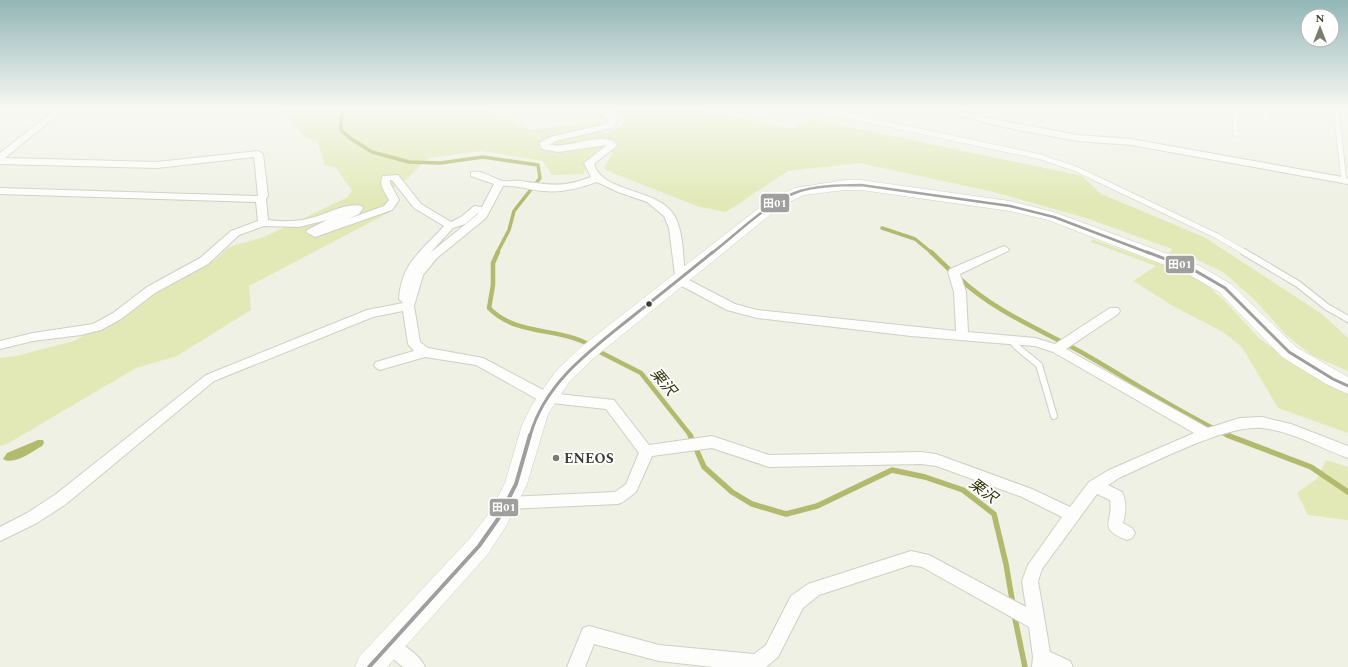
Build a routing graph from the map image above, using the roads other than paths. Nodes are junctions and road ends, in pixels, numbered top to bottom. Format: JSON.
{"nodes":[{"id":1,"x":23,"y":139,"type":"edge"},
{"id":2,"x":553,"y":139,"type":"edge"},
{"id":3,"x":957,"y":139,"type":"edge"},
{"id":4,"x":1093,"y":139,"type":"edge"},
{"id":5,"x":1340,"y":139,"type":"edge"},
{"id":6,"x":0,"y":158,"type":"edge"},
{"id":7,"x":0,"y":161,"type":"edge"},
{"id":8,"x":474,"y":174,"type":"dead end"},
{"id":9,"x":597,"y":178,"type":"junction"},
{"id":10,"x":1346,"y":181,"type":"edge"},
{"id":11,"x":499,"y":184,"type":"junction"},
{"id":12,"x":0,"y":191,"type":"edge"},
{"id":13,"x":261,"y":199,"type":"junction"},
{"id":14,"x":488,"y":204,"type":"junction"},
{"id":15,"x":263,"y":223,"type":"junction"},
{"id":16,"x":449,"y":226,"type":"junction"},
{"id":17,"x":1004,"y":249,"type":"dead end"},
{"id":18,"x":680,"y":280,"type":"junction"},
{"id":19,"x":409,"y":303,"type":"junction"},
{"id":20,"x":1114,"y":311,"type":"dead end"},
{"id":21,"x":1348,"y":319,"type":"edge"},
{"id":22,"x":962,"y":337,"type":"junction"},
{"id":23,"x":1011,"y":339,"type":"junction"},
{"id":24,"x":0,"y":346,"type":"edge"},
{"id":25,"x":1057,"y":349,"type":"junction"},
{"id":26,"x":424,"y":352,"type":"junction"},
{"id":27,"x":380,"y":365,"type":"dead end"},
{"id":28,"x":1348,"y":386,"type":"edge"},
{"id":29,"x":547,"y":398,"type":"junction"},
{"id":30,"x":1054,"y":416,"type":"dead end"},
{"id":31,"x":1207,"y":434,"type":"junction"},
{"id":32,"x":647,"y":451,"type":"junction"},
{"id":33,"x":1348,"y":452,"type":"edge"},
{"id":34,"x":1094,"y":486,"type":"junction"},
{"id":35,"x":507,"y":503,"type":"junction"},
{"id":36,"x":1073,"y":515,"type":"junction"},
{"id":37,"x":1127,"y":533,"type":"dead end"},
{"id":38,"x":0,"y":534,"type":"edge"},
{"id":39,"x":1032,"y":619,"type":"junction"},
{"id":40,"x":389,"y":645,"type":"junction"},
{"id":41,"x":1041,"y":663,"type":"edge"},
{"id":42,"x":742,"y":664,"type":"edge"},
{"id":43,"x":369,"y":667,"type":"edge"},
{"id":44,"x":416,"y":667,"type":"edge"},
{"id":45,"x":576,"y":667,"type":"edge"},
{"id":46,"x":1064,"y":667,"type":"edge"}],
"edges":[{"from":1,"to":6,"type":"street"},
{"from":2,"to":9,"type":"street"},
{"from":3,"to":21,"type":"lane"},
{"from":4,"to":10,"type":"street"},
{"from":5,"to":10,"type":"lane"},
{"from":7,"to":13,"type":"street"},
{"from":8,"to":11,"type":"street"},
{"from":9,"to":11,"type":"street"},
{"from":9,"to":18,"type":"street"},
{"from":11,"to":14,"type":"street"},
{"from":12,"to":13,"type":"street"},
{"from":13,"to":15,"type":"street"},
{"from":14,"to":16,"type":"street"},
{"from":14,"to":19,"type":"street"},
{"from":15,"to":16,"type":"street"},
{"from":15,"to":24,"type":"street"},
{"from":16,"to":19,"type":"street"},
{"from":17,"to":22,"type":"street"},
{"from":18,"to":22,"type":"street"},
{"from":18,"to":28,"type":"main road"},
{"from":18,"to":29,"type":"main road"},
{"from":19,"to":26,"type":"street"},
{"from":19,"to":38,"type":"street"},
{"from":20,"to":25,"type":"street"},
{"from":22,"to":23,"type":"street"},
{"from":23,"to":25,"type":"street"},
{"from":23,"to":30,"type":"lane"},
{"from":25,"to":31,"type":"street"},
{"from":26,"to":27,"type":"street"},
{"from":26,"to":29,"type":"street"},
{"from":29,"to":32,"type":"street"},
{"from":29,"to":35,"type":"main road"},
{"from":31,"to":33,"type":"street"},
{"from":31,"to":34,"type":"street"},
{"from":32,"to":35,"type":"street"},
{"from":32,"to":36,"type":"street"},
{"from":34,"to":36,"type":"street"},
{"from":34,"to":37,"type":"street"},
{"from":35,"to":40,"type":"main road"},
{"from":36,"to":39,"type":"street"},
{"from":39,"to":41,"type":"street"},
{"from":39,"to":42,"type":"street"},
{"from":40,"to":43,"type":"main road"},
{"from":40,"to":44,"type":"street"},
{"from":41,"to":46,"type":"street"},
{"from":42,"to":45,"type":"street"}]}
